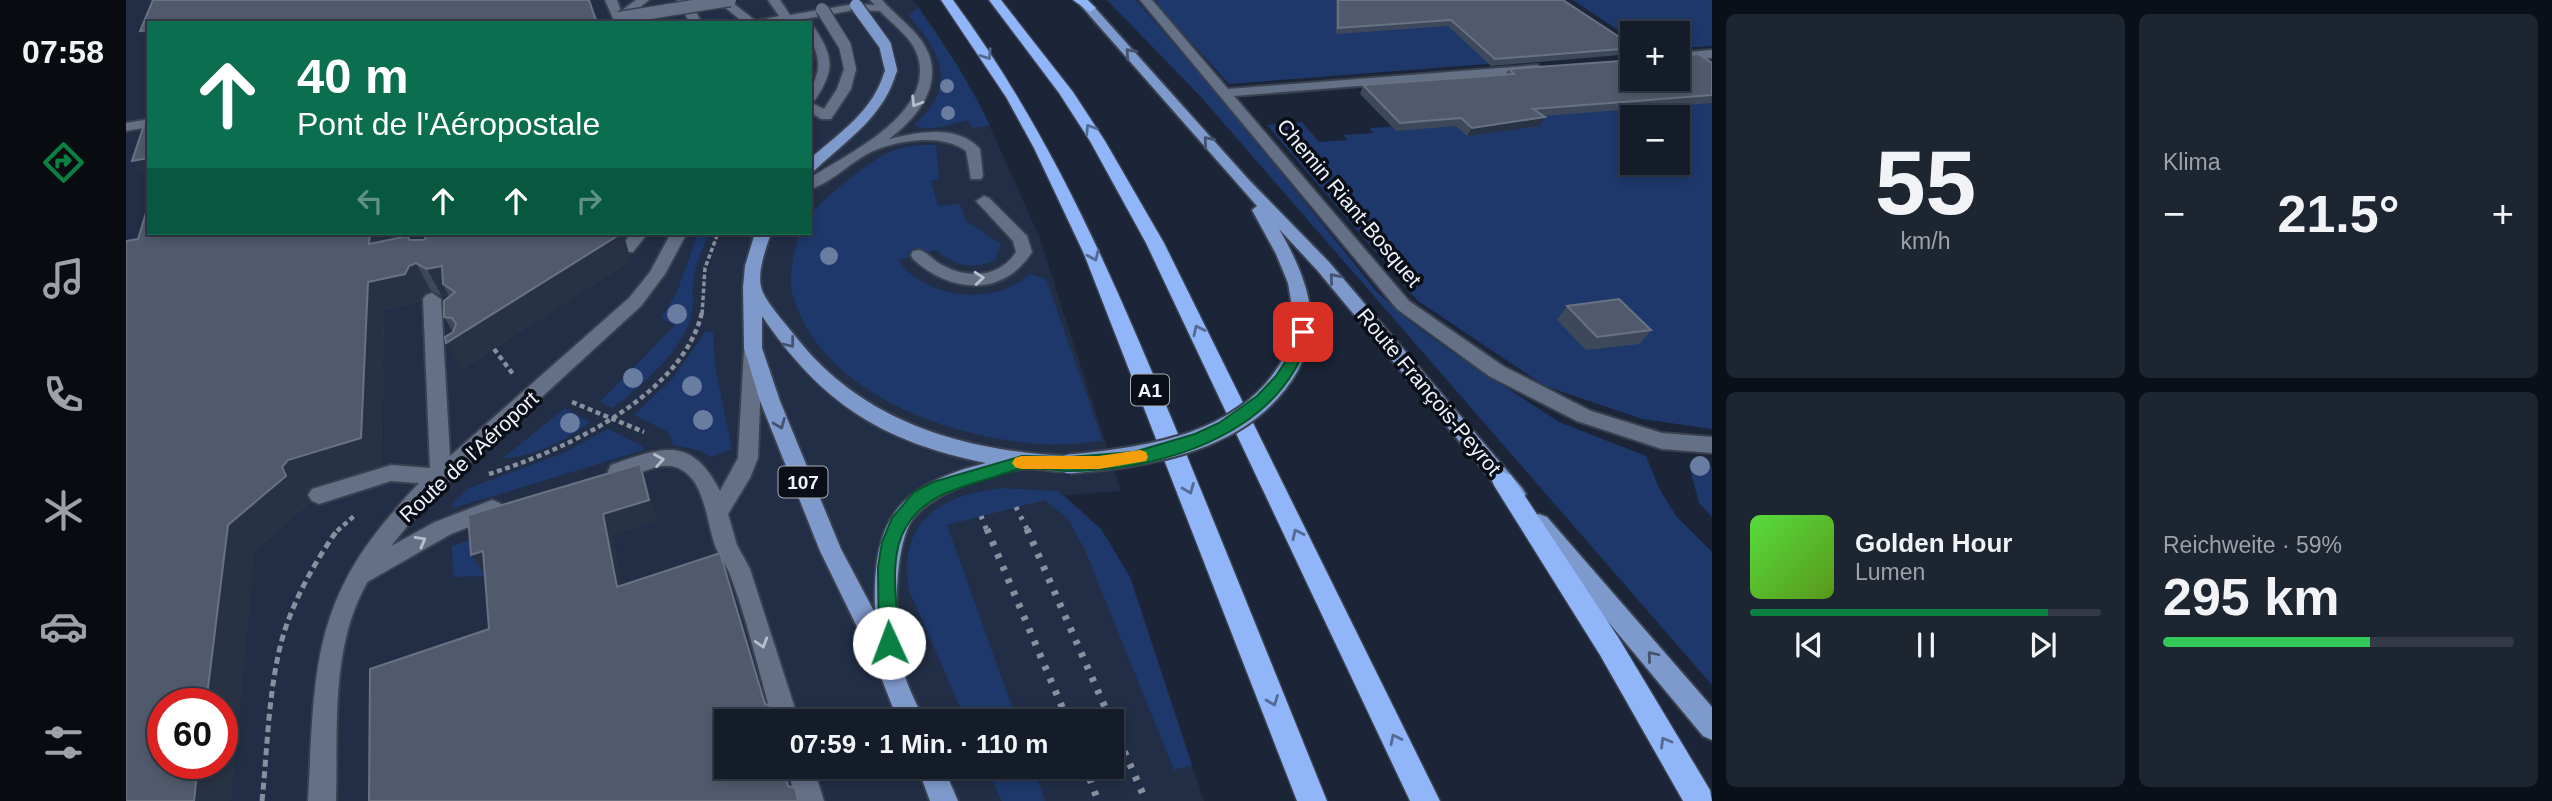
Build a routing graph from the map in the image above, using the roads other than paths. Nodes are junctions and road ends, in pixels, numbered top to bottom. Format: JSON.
{"nodes":[{"id":1,"x":611,"y":0,"type":"edge"},
{"id":2,"x":643,"y":0,"type":"edge"},
{"id":3,"x":684,"y":0,"type":"edge"},
{"id":4,"x":722,"y":0,"type":"edge"},
{"id":5,"x":730,"y":0,"type":"edge"},
{"id":6,"x":774,"y":0,"type":"edge"},
{"id":7,"x":826,"y":0,"type":"edge"},
{"id":8,"x":876,"y":0,"type":"edge"},
{"id":9,"x":947,"y":0,"type":"edge"},
{"id":10,"x":995,"y":0,"type":"edge"},
{"id":11,"x":1146,"y":0,"type":"edge"},
{"id":12,"x":702,"y":2,"type":"edge"},
{"id":13,"x":851,"y":2,"type":"edge"},
{"id":14,"x":1084,"y":3,"type":"edge"},
{"id":15,"x":884,"y":10,"type":"junction"},
{"id":16,"x":786,"y":18,"type":"junction"},
{"id":17,"x":802,"y":19,"type":"edge"},
{"id":18,"x":620,"y":20,"type":"edge"},
{"id":19,"x":695,"y":21,"type":"edge"},
{"id":20,"x":749,"y":21,"type":"edge"},
{"id":21,"x":771,"y":21,"type":"edge"},
{"id":22,"x":812,"y":34,"type":"edge"},
{"id":23,"x":1712,"y":54,"type":"edge"},
{"id":24,"x":1690,"y":56,"type":"edge"},
{"id":25,"x":1552,"y":67,"type":"edge"},
{"id":26,"x":1227,"y":93,"type":"junction"},
{"id":27,"x":812,"y":94,"type":"edge"},
{"id":28,"x":812,"y":107,"type":"edge"},
{"id":29,"x":147,"y":123,"type":"edge"},
{"id":30,"x":126,"y":127,"type":"edge"},
{"id":31,"x":873,"y":147,"type":"junction"},
{"id":32,"x":812,"y":165,"type":"edge"},
{"id":33,"x":976,"y":176,"type":"dead end"},
{"id":34,"x":1244,"y":183,"type":"junction"},
{"id":35,"x":812,"y":184,"type":"edge"},
{"id":36,"x":984,"y":201,"type":"dead end"},
{"id":37,"x":638,"y":235,"type":"edge"},
{"id":38,"x":677,"y":235,"type":"edge"},
{"id":39,"x":762,"y":235,"type":"edge"},
{"id":40,"x":627,"y":248,"type":"dead end"},
{"id":41,"x":919,"y":255,"type":"dead end"},
{"id":42,"x":751,"y":287,"type":"junction"},
{"id":43,"x":432,"y":299,"type":"edge"},
{"id":44,"x":753,"y":348,"type":"junction"},
{"id":45,"x":1712,"y":444,"type":"edge"},
{"id":46,"x":1022,"y":462,"type":"junction"},
{"id":47,"x":441,"y":477,"type":"junction"},
{"id":48,"x":597,"y":477,"type":"edge"},
{"id":49,"x":1503,"y":481,"type":"junction"},
{"id":50,"x":319,"y":495,"type":"dead end"},
{"id":51,"x":509,"y":504,"type":"edge"},
{"id":52,"x":718,"y":512,"type":"junction"},
{"id":53,"x":361,"y":574,"type":"junction"},
{"id":54,"x":890,"y":668,"type":"junction"},
{"id":55,"x":782,"y":709,"type":"edge"},
{"id":56,"x":906,"y":709,"type":"edge"},
{"id":57,"x":1712,"y":727,"type":"edge"},
{"id":58,"x":804,"y":779,"type":"edge"},
{"id":59,"x":935,"y":779,"type":"edge"},
{"id":60,"x":322,"y":801,"type":"edge"},
{"id":61,"x":810,"y":801,"type":"edge"},
{"id":62,"x":944,"y":801,"type":"edge"},
{"id":63,"x":1312,"y":801,"type":"edge"},
{"id":64,"x":1425,"y":801,"type":"edge"},
{"id":65,"x":1699,"y":801,"type":"edge"}],
"edges":[{"from":1,"to":18,"type":"street"},
{"from":2,"to":18,"type":"street"},
{"from":3,"to":19,"type":"street"},
{"from":4,"to":20,"type":"street"},
{"from":5,"to":12,"type":"street","bridge":true},
{"from":6,"to":16,"type":"street"},
{"from":7,"to":28,"type":"street","bridge":true},
{"from":8,"to":15,"type":"street"},
{"from":9,"to":63,"type":"highway","number":"A1","one_way":true},
{"from":64,"to":10,"type":"highway","one_way":true},
{"from":11,"to":26,"type":"street","name":"Chemin Riant-Bosquet"},
{"from":12,"to":18,"type":"street","bridge":true},
{"from":13,"to":32,"type":"main road","bridge":true},
{"from":34,"to":14,"type":"main road","name":"Route François-Peyrot","one_way":true},
{"from":15,"to":17,"type":"street"},
{"from":15,"to":31,"type":"street","one_way":true},
{"from":16,"to":17,"type":"street"},
{"from":16,"to":21,"type":"street"},
{"from":22,"to":27,"type":"street"},
{"from":23,"to":24,"type":"street"},
{"from":25,"to":26,"type":"street","name":"Chemin Riant-Bosquet"},
{"from":26,"to":45,"type":"street","name":"Chemin Riant-Bosquet"},
{"from":29,"to":30,"type":"street"},
{"from":31,"to":33,"type":"street"},
{"from":31,"to":35,"type":"street"},
{"from":34,"to":46,"type":"main road","bridge":true},
{"from":49,"to":34,"type":"main road","name":"Route François-Peyrot","one_way":true},
{"from":41,"to":36,"type":"street","one_way":true},
{"from":37,"to":40,"type":"street"},
{"from":38,"to":47,"type":"street","name":"Route de l'Aéroport"},
{"from":39,"to":42,"type":"main road"},
{"from":42,"to":44,"type":"main road","number":"107"},
{"from":42,"to":46,"type":"main road","one_way":true},
{"from":43,"to":47,"type":"street"},
{"from":44,"to":52,"type":"street"},
{"from":44,"to":54,"type":"main road","number":"107","one_way":true},
{"from":46,"to":54,"type":"main road"},
{"from":47,"to":50,"type":"street"},
{"from":47,"to":53,"type":"street","name":"Route de l'Aéroport"},
{"from":48,"to":52,"type":"street","one_way":true},
{"from":57,"to":49,"type":"main road","name":"Route François-Peyrot","one_way":true},
{"from":65,"to":49,"type":"highway","one_way":true},
{"from":53,"to":51,"type":"street","one_way":true},
{"from":52,"to":55,"type":"street","one_way":true},
{"from":53,"to":60,"type":"street","name":"Route de l'Aéroport"},
{"from":54,"to":56,"type":"main road"},
{"from":58,"to":61,"type":"street"},
{"from":59,"to":62,"type":"main road"}]}
